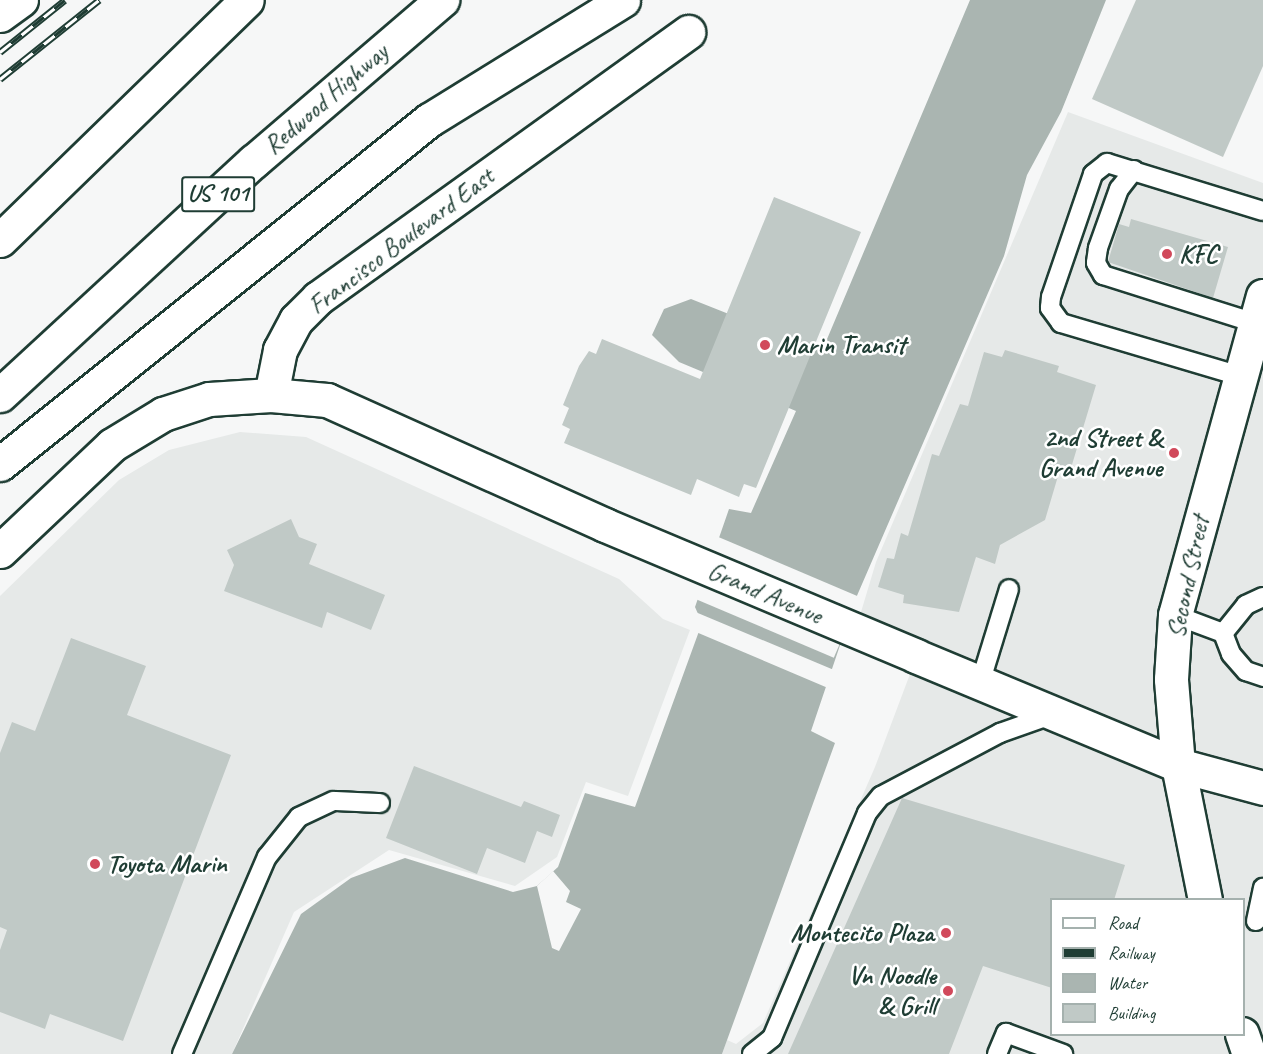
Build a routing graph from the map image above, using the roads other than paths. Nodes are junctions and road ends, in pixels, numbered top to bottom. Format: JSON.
{"nodes":[{"id":1,"x":21,"y":0,"type":"edge"},
{"id":2,"x":216,"y":0,"type":"edge"},
{"id":3,"x":247,"y":0,"type":"edge"},
{"id":4,"x":442,"y":0,"type":"edge"},
{"id":5,"x":623,"y":0,"type":"edge"},
{"id":6,"x":0,"y":15,"type":"edge"},
{"id":7,"x":688,"y":32,"type":"dead end"},
{"id":8,"x":1134,"y":170,"type":"junction"},
{"id":9,"x":1263,"y":211,"type":"edge"},
{"id":10,"x":0,"y":235,"type":"edge"},
{"id":11,"x":0,"y":240,"type":"edge"},
{"id":12,"x":1259,"y":310,"type":"edge"},
{"id":13,"x":1240,"y":376,"type":"junction"},
{"id":14,"x":271,"y":394,"type":"junction"},
{"id":15,"x":0,"y":395,"type":"edge"},
{"id":16,"x":0,"y":464,"type":"edge"},
{"id":17,"x":0,"y":551,"type":"edge"},
{"id":18,"x":1009,"y":589,"type":"dead end"},
{"id":19,"x":1263,"y":597,"type":"edge"},
{"id":20,"x":1174,"y":615,"type":"junction"},
{"id":21,"x":1223,"y":633,"type":"junction"},
{"id":22,"x":1263,"y":677,"type":"edge"},
{"id":23,"x":981,"y":680,"type":"junction"},
{"id":24,"x":1056,"y":713,"type":"junction"},
{"id":25,"x":1178,"y":765,"type":"junction"},
{"id":26,"x":1263,"y":788,"type":"edge"},
{"id":27,"x":380,"y":802,"type":"dead end"},
{"id":28,"x":1263,"y":888,"type":"edge"},
{"id":29,"x":1205,"y":898,"type":"edge"},
{"id":30,"x":1254,"y":921,"type":"edge"},
{"id":31,"x":182,"y":1054,"type":"edge"},
{"id":32,"x":752,"y":1054,"type":"edge"},
{"id":33,"x":997,"y":1054,"type":"edge"},
{"id":34,"x":1063,"y":1054,"type":"edge"}],
"edges":[{"from":1,"to":6,"type":"main road"},
{"from":2,"to":10,"type":"main road"},
{"from":3,"to":11,"type":"main road"},
{"from":4,"to":15,"type":"main road","name":"Redwood Highway","number":"US 101"},
{"from":5,"to":16,"type":"main road"},
{"from":7,"to":14,"type":"main road","name":"Francisco Boulevard East"},
{"from":8,"to":9,"type":"lane"},
{"from":8,"to":12,"type":"lane"},
{"from":8,"to":13,"type":"lane"},
{"from":12,"to":13,"type":"main road","name":"Second Street"},
{"from":13,"to":20,"type":"main road","name":"Second Street"},
{"from":14,"to":17,"type":"main road"},
{"from":14,"to":23,"type":"main road","name":"Grand Avenue"},
{"from":18,"to":23,"type":"lane"},
{"from":19,"to":21,"type":"lane"},
{"from":20,"to":21,"type":"lane"},
{"from":20,"to":25,"type":"main road","name":"Second Street"},
{"from":21,"to":22,"type":"lane"},
{"from":23,"to":24,"type":"main road","name":"Grand Avenue"},
{"from":24,"to":25,"type":"main road","name":"Grand Avenue"},
{"from":24,"to":32,"type":"lane"},
{"from":25,"to":26,"type":"main road","name":"Grand Avenue"},
{"from":25,"to":29,"type":"main road","name":"Second Street"},
{"from":27,"to":31,"type":"lane"},
{"from":28,"to":30,"type":"lane"},
{"from":33,"to":34,"type":"lane"}]}
